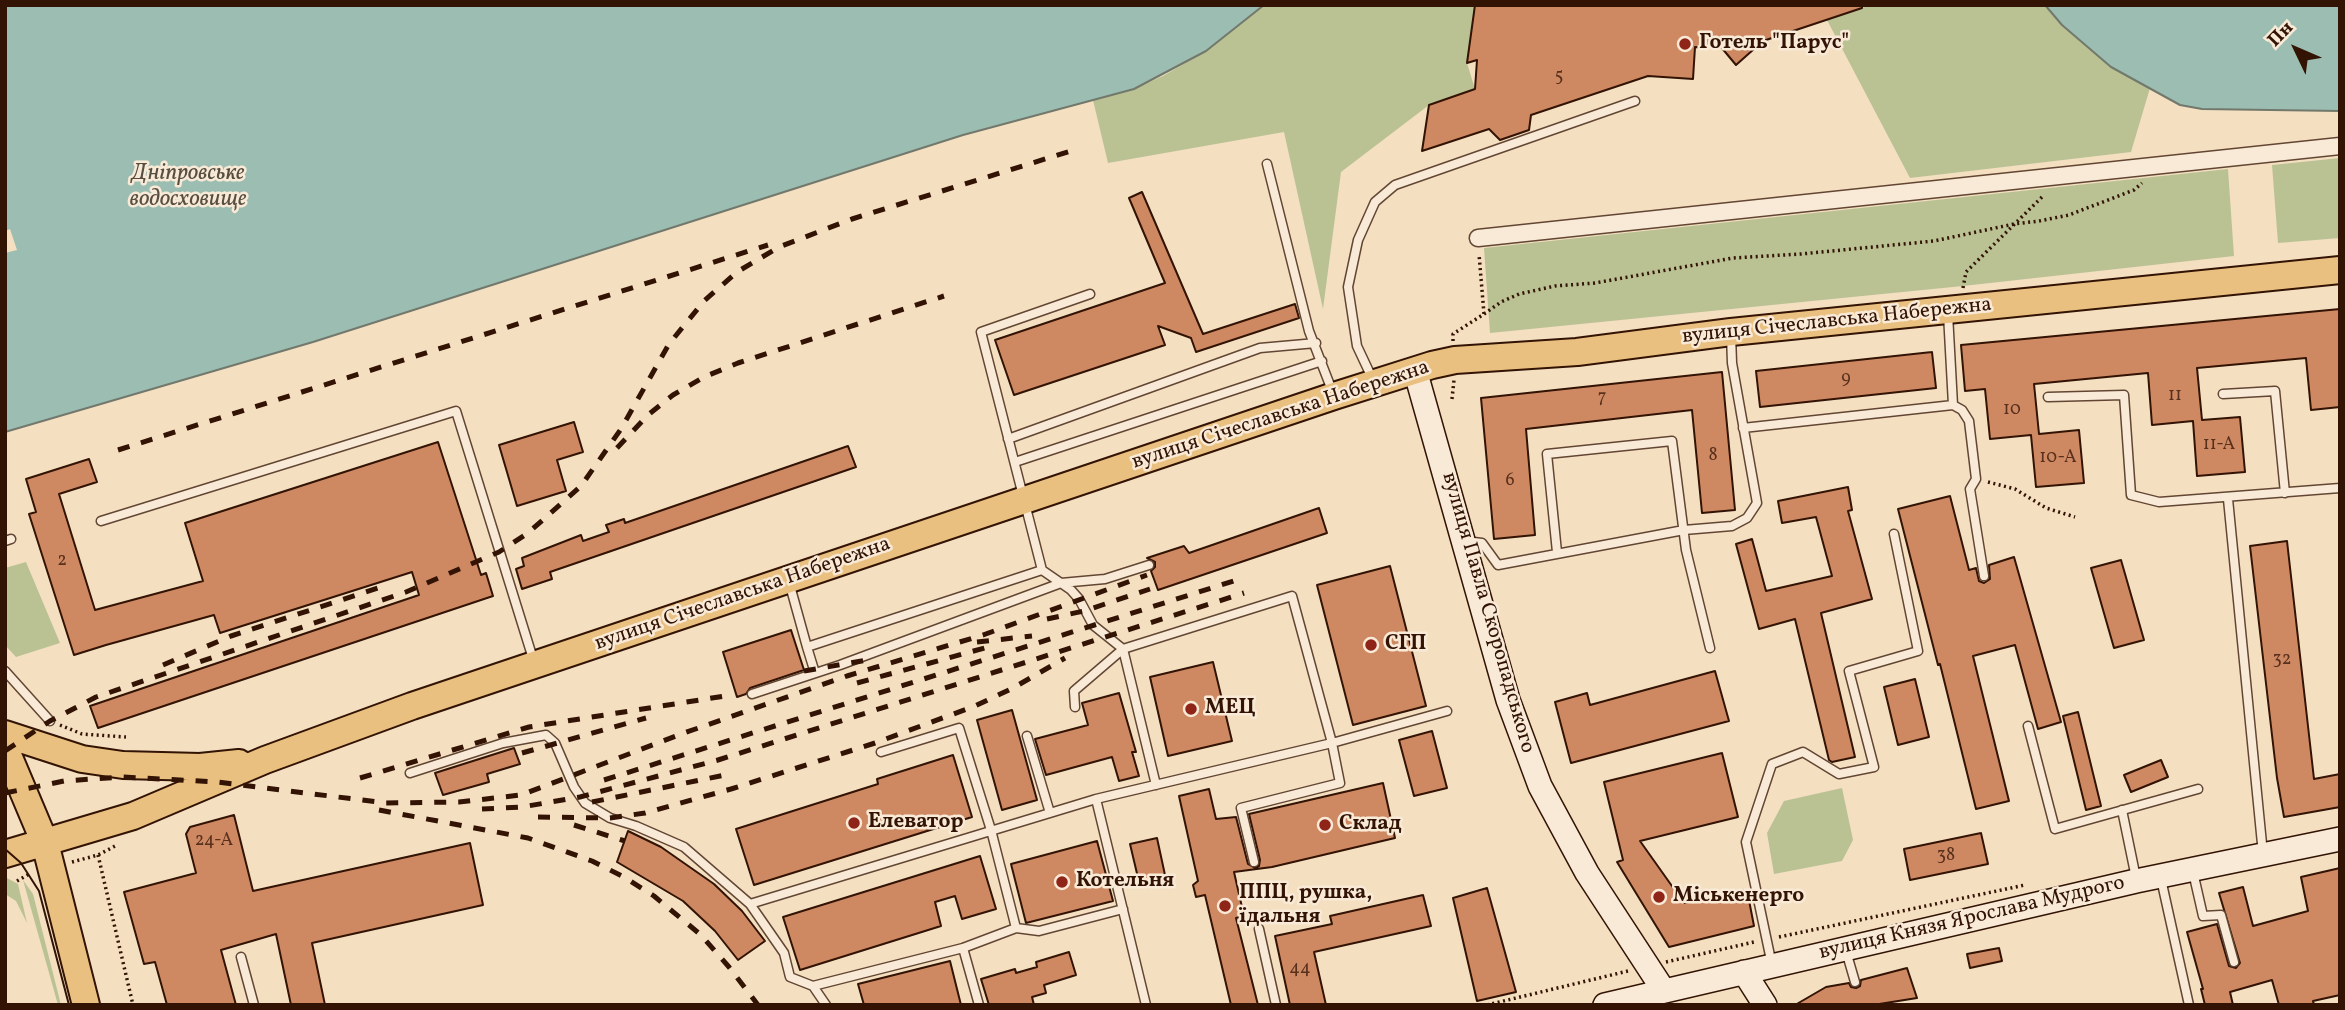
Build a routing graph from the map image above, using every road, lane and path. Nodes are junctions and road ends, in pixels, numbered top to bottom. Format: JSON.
{"nodes":[{"id":1,"x":1635,"y":101,"type":"dead end"},
{"id":2,"x":2340,"y":146,"type":"edge"},
{"id":3,"x":1267,"y":164,"type":"dead end"},
{"id":4,"x":2154,"y":166,"type":"junction"},
{"id":5,"x":2063,"y":176,"type":"junction"},
{"id":6,"x":2014,"y":224,"type":"junction"},
{"id":7,"x":1478,"y":238,"type":"joint"},
{"id":8,"x":2340,"y":270,"type":"edge"},
{"id":9,"x":1963,"y":286,"type":"dead end"},
{"id":10,"x":1090,"y":294,"type":"dead end"},
{"id":11,"x":1948,"y":310,"type":"junction"},
{"id":12,"x":1484,"y":314,"type":"junction"},
{"id":13,"x":1731,"y":332,"type":"junction"},
{"id":14,"x":1453,"y":334,"type":"dead end"},
{"id":15,"x":1315,"y":343,"type":"junction"},
{"id":16,"x":1322,"y":361,"type":"junction"},
{"id":17,"x":1415,"y":370,"type":"junction"},
{"id":18,"x":1374,"y":383,"type":"junction"},
{"id":19,"x":2223,"y":394,"type":"dead end"},
{"id":20,"x":1334,"y":396,"type":"junction"},
{"id":21,"x":2048,"y":397,"type":"dead end"},
{"id":22,"x":1953,"y":405,"type":"junction"},
{"id":23,"x":1743,"y":428,"type":"junction"},
{"id":24,"x":1008,"y":439,"type":"junction"},
{"id":25,"x":1015,"y":462,"type":"junction"},
{"id":26,"x":1976,"y":479,"type":"junction"},
{"id":27,"x":2340,"y":488,"type":"edge"},
{"id":28,"x":2285,"y":493,"type":"junction"},
{"id":29,"x":2228,"y":499,"type":"junction"},
{"id":30,"x":1024,"y":500,"type":"junction"},
{"id":31,"x":2076,"y":517,"type":"dead end"},
{"id":32,"x":101,"y":520,"type":"dead end"},
{"id":33,"x":1684,"y":530,"type":"junction"},
{"id":34,"x":1894,"y":534,"type":"dead end"},
{"id":35,"x":1465,"y":541,"type":"junction"},
{"id":36,"x":1557,"y":552,"type":"junction"},
{"id":37,"x":1150,"y":565,"type":"dead end"},
{"id":38,"x":1042,"y":570,"type":"junction"},
{"id":39,"x":1984,"y":576,"type":"dead end"},
{"id":40,"x":788,"y":579,"type":"junction"},
{"id":41,"x":1061,"y":583,"type":"junction"},
{"id":42,"x":807,"y":647,"type":"junction"},
{"id":43,"x":1710,"y":648,"type":"dead end"},
{"id":44,"x":1123,"y":649,"type":"junction"},
{"id":45,"x":534,"y":665,"type":"junction"},
{"id":46,"x":5,"y":671,"type":"edge"},
{"id":47,"x":815,"y":673,"type":"junction"},
{"id":48,"x":752,"y":694,"type":"dead end"},
{"id":49,"x":1075,"y":707,"type":"dead end"},
{"id":50,"x":1447,"y":711,"type":"dead end"},
{"id":51,"x":50,"y":721,"type":"joint"},
{"id":52,"x":2028,"y":726,"type":"dead end"},
{"id":53,"x":5,"y":734,"type":"edge"},
{"id":54,"x":1027,"y":736,"type":"dead end"},
{"id":55,"x":126,"y":737,"type":"dead end"},
{"id":56,"x":1332,"y":743,"type":"junction"},
{"id":57,"x":5,"y":748,"type":"edge"},
{"id":58,"x":881,"y":752,"type":"dead end"},
{"id":59,"x":265,"y":760,"type":"junction"},
{"id":60,"x":410,"y":773,"type":"dead end"},
{"id":61,"x":1156,"y":785,"type":"junction"},
{"id":62,"x":2199,"y":789,"type":"dead end"},
{"id":63,"x":1096,"y":799,"type":"junction"},
{"id":64,"x":2122,"y":810,"type":"junction"},
{"id":65,"x":1050,"y":813,"type":"junction"},
{"id":66,"x":991,"y":830,"type":"junction"},
{"id":67,"x":2340,"y":839,"type":"edge"},
{"id":68,"x":46,"y":843,"type":"junction"},
{"id":69,"x":2263,"y":853,"type":"junction"},
{"id":70,"x":5,"y":854,"type":"edge"},
{"id":71,"x":98,"y":855,"type":"dead end"},
{"id":72,"x":1254,"y":862,"type":"dead end"},
{"id":73,"x":2193,"y":869,"type":"junction"},
{"id":74,"x":2161,"y":876,"type":"junction"},
{"id":75,"x":2136,"y":881,"type":"junction"},
{"id":76,"x":2038,"y":882,"type":"dead end"},
{"id":77,"x":750,"y":904,"type":"junction"},
{"id":78,"x":1123,"y":909,"type":"junction"},
{"id":79,"x":1016,"y":928,"type":"junction"},
{"id":80,"x":1259,"y":929,"type":"dead end"},
{"id":81,"x":1767,"y":939,"type":"junction"},
{"id":82,"x":1844,"y":947,"type":"junction"},
{"id":83,"x":963,"y":948,"type":"junction"},
{"id":84,"x":241,"y":957,"type":"dead end"},
{"id":85,"x":2234,"y":962,"type":"dead end"},
{"id":86,"x":1772,"y":965,"type":"junction"},
{"id":87,"x":1646,"y":967,"type":"junction"},
{"id":88,"x":1744,"y":972,"type":"junction"},
{"id":89,"x":1855,"y":982,"type":"dead end"},
{"id":90,"x":813,"y":986,"type":"junction"},
{"id":91,"x":1666,"y":995,"type":"junction"},
{"id":92,"x":86,"y":1005,"type":"edge"},
{"id":93,"x":133,"y":1005,"type":"edge"},
{"id":94,"x":254,"y":1005,"type":"edge"},
{"id":95,"x":826,"y":1005,"type":"edge"},
{"id":96,"x":979,"y":1005,"type":"edge"},
{"id":97,"x":1146,"y":1005,"type":"edge"},
{"id":98,"x":1276,"y":1005,"type":"edge"},
{"id":99,"x":1487,"y":1005,"type":"edge"},
{"id":100,"x":1605,"y":1005,"type":"edge"},
{"id":101,"x":1765,"y":1005,"type":"edge"},
{"id":102,"x":2189,"y":1005,"type":"edge"}],
"edges":[{"from":1,"to":18,"type":"lane"},
{"from":2,"to":4,"type":"street"},
{"from":3,"to":15,"type":"lane"},
{"from":4,"to":5,"type":"street"},
{"from":4,"to":6,"type":"path"},
{"from":5,"to":6,"type":"path"},
{"from":5,"to":7,"type":"street"},
{"from":6,"to":9,"type":"path"},
{"from":6,"to":12,"type":"path"},
{"from":7,"to":12,"type":"path"},
{"from":8,"to":11,"type":"main road","name":"вулиця Січеславська Набережна"},
{"from":10,"to":24,"type":"lane"},
{"from":11,"to":13,"type":"main road","name":"вулиця Січеславська Набережна"},
{"from":11,"to":22,"type":"lane"},
{"from":12,"to":14,"type":"path"},
{"from":13,"to":17,"type":"main road","name":"вулиця Січеславська Набережна"},
{"from":13,"to":23,"type":"lane"},
{"from":15,"to":16,"type":"lane"},
{"from":15,"to":24,"type":"lane"},
{"from":16,"to":20,"type":"lane"},
{"from":16,"to":25,"type":"lane"},
{"from":17,"to":18,"type":"main road","name":"вулиця Січеславська Набережна"},
{"from":17,"to":35,"type":"main road","name":"вулиця Павла Скоропадського"},
{"from":18,"to":20,"type":"main road","name":"вулиця Січеславська Набережна"},
{"from":19,"to":28,"type":"lane"},
{"from":20,"to":30,"type":"main road","name":"вулиця Січеславська Набережна"},
{"from":21,"to":29,"type":"lane"},
{"from":22,"to":23,"type":"lane"},
{"from":22,"to":26,"type":"lane"},
{"from":23,"to":33,"type":"lane"},
{"from":24,"to":25,"type":"lane"},
{"from":25,"to":30,"type":"lane"},
{"from":26,"to":31,"type":"path"},
{"from":26,"to":39,"type":"lane"},
{"from":27,"to":28,"type":"lane"},
{"from":28,"to":29,"type":"lane"},
{"from":29,"to":69,"type":"lane"},
{"from":30,"to":38,"type":"lane"},
{"from":30,"to":40,"type":"main road","name":"вулиця Січеславська Набережна"},
{"from":32,"to":45,"type":"lane"},
{"from":33,"to":36,"type":"lane"},
{"from":33,"to":36,"type":"lane"},
{"from":33,"to":43,"type":"lane"},
{"from":34,"to":81,"type":"lane"},
{"from":35,"to":36,"type":"lane"},
{"from":35,"to":87,"type":"main road","name":"вулиця Павла Скоропадського"},
{"from":37,"to":41,"type":"lane"},
{"from":38,"to":41,"type":"lane"},
{"from":38,"to":42,"type":"lane"},
{"from":40,"to":42,"type":"lane"},
{"from":40,"to":45,"type":"main road","name":"вулиця Січеславська Набережна"},
{"from":41,"to":44,"type":"lane"},
{"from":41,"to":47,"type":"lane"},
{"from":42,"to":47,"type":"lane"},
{"from":44,"to":49,"type":"lane"},
{"from":44,"to":56,"type":"lane"},
{"from":44,"to":61,"type":"lane"},
{"from":45,"to":59,"type":"main road","name":"вулиця Січеславська Набережна"},
{"from":46,"to":51,"type":"lane"},
{"from":47,"to":48,"type":"lane"},
{"from":50,"to":56,"type":"lane"},
{"from":51,"to":55,"type":"path"},
{"from":52,"to":64,"type":"lane"},
{"from":53,"to":59,"type":"main road","name":"вулиця Січеславська Набережна"},
{"from":54,"to":65,"type":"lane"},
{"from":56,"to":61,"type":"lane"},
{"from":56,"to":72,"type":"lane"},
{"from":57,"to":68,"type":"main road"},
{"from":58,"to":66,"type":"lane"},
{"from":59,"to":68,"type":"main road","name":"вулиця Січеславська Набережна"},
{"from":60,"to":77,"type":"lane"},
{"from":61,"to":63,"type":"lane"},
{"from":62,"to":64,"type":"lane"},
{"from":63,"to":65,"type":"lane"},
{"from":63,"to":78,"type":"lane"},
{"from":64,"to":75,"type":"lane"},
{"from":65,"to":66,"type":"lane"},
{"from":66,"to":77,"type":"lane"},
{"from":66,"to":79,"type":"lane"},
{"from":67,"to":69,"type":"main road","name":"вулиця Князя Ярослава Мудрого"},
{"from":68,"to":70,"type":"main road","name":"вулиця Січеславська Набережна"},
{"from":68,"to":92,"type":"main road"},
{"from":69,"to":73,"type":"main road","name":"вулиця Князя Ярослава Мудрого"},
{"from":71,"to":93,"type":"path"},
{"from":73,"to":74,"type":"main road","name":"вулиця Князя Ярослава Мудрого"},
{"from":73,"to":85,"type":"lane"},
{"from":74,"to":75,"type":"main road","name":"вулиця Князя Ярослава Мудрого"},
{"from":74,"to":102,"type":"lane"},
{"from":75,"to":82,"type":"main road","name":"вулиця Князя Ярослава Мудрого"},
{"from":76,"to":81,"type":"path"},
{"from":77,"to":90,"type":"lane"},
{"from":78,"to":79,"type":"lane"},
{"from":78,"to":97,"type":"lane"},
{"from":79,"to":83,"type":"lane"},
{"from":80,"to":98,"type":"lane"},
{"from":81,"to":86,"type":"lane"},
{"from":81,"to":87,"type":"path"},
{"from":82,"to":86,"type":"main road","name":"вулиця Князя Ярослава Мудрого"},
{"from":82,"to":89,"type":"lane"},
{"from":83,"to":90,"type":"lane"},
{"from":83,"to":96,"type":"lane"},
{"from":84,"to":94,"type":"lane"},
{"from":86,"to":88,"type":"main road","name":"вулиця Князя Ярослава Мудрого"},
{"from":87,"to":91,"type":"main road","name":"вулиця Павла Скоропадського"},
{"from":87,"to":99,"type":"path"},
{"from":88,"to":91,"type":"main road","name":"вулиця Князя Ярослава Мудрого"},
{"from":88,"to":101,"type":"main road"},
{"from":90,"to":95,"type":"lane"},
{"from":91,"to":100,"type":"main road","name":"вулиця Князя Ярослава Мудрого"}]}
